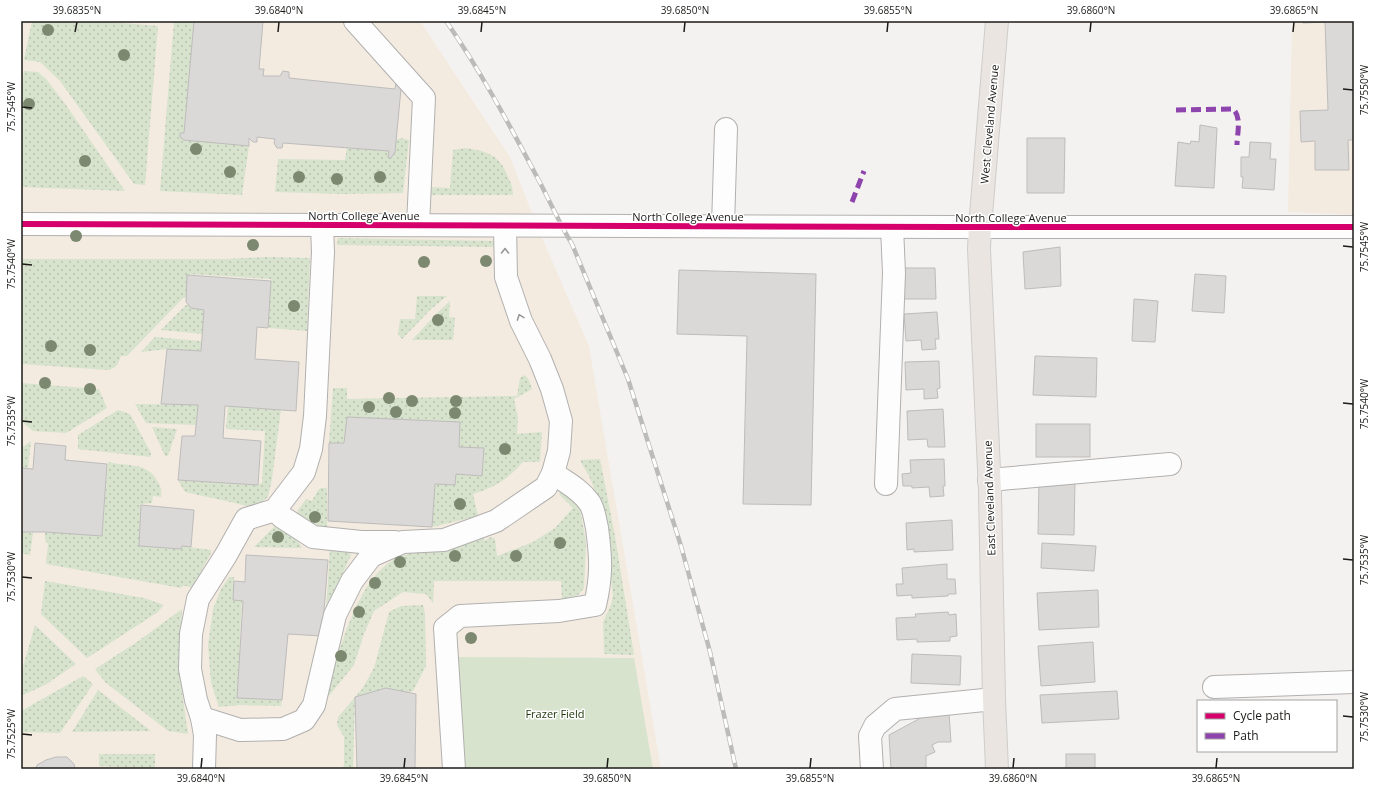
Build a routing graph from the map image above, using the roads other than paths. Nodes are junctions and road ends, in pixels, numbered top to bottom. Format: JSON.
{"nodes":[{"id":1,"x":355,"y":21,"type":"edge"},
{"id":2,"x":997,"y":21,"type":"edge"},
{"id":3,"x":726,"y":129,"type":"dead end"},
{"id":4,"x":21,"y":224,"type":"edge"},
{"id":5,"x":322,"y":225,"type":"junction"},
{"id":6,"x":418,"y":225,"type":"junction"},
{"id":7,"x":505,"y":226,"type":"junction"},
{"id":8,"x":723,"y":226,"type":"junction"},
{"id":9,"x":892,"y":227,"type":"junction"},
{"id":10,"x":980,"y":227,"type":"junction"},
{"id":11,"x":1354,"y":227,"type":"edge"},
{"id":12,"x":1170,"y":464,"type":"dead end"},
{"id":13,"x":553,"y":473,"type":"junction"},
{"id":14,"x":990,"y":480,"type":"junction"},
{"id":15,"x":886,"y":484,"type":"dead end"},
{"id":16,"x":275,"y":510,"type":"junction"},
{"id":17,"x":403,"y":542,"type":"junction"},
{"id":18,"x":1354,"y":682,"type":"edge"},
{"id":19,"x":1214,"y":687,"type":"dead end"},
{"id":20,"x":994,"y":699,"type":"junction"},
{"id":21,"x":202,"y":718,"type":"junction"},
{"id":22,"x":204,"y":769,"type":"edge"},
{"id":23,"x":454,"y":769,"type":"edge"},
{"id":24,"x":872,"y":769,"type":"edge"},
{"id":25,"x":997,"y":769,"type":"edge"}],
"edges":[{"from":1,"to":6,"type":"street"},
{"from":2,"to":10,"type":"main road","name":"West Cleveland Avenue"},
{"from":3,"to":8,"type":"street"},
{"from":4,"to":5,"type":"street","name":"North College Avenue"},
{"from":5,"to":6,"type":"street","name":"North College Avenue"},
{"from":5,"to":16,"type":"street"},
{"from":6,"to":7,"type":"street","name":"North College Avenue"},
{"from":7,"to":8,"type":"street","name":"North College Avenue"},
{"from":13,"to":7,"type":"street","one_way":true},
{"from":8,"to":9,"type":"street","name":"North College Avenue"},
{"from":9,"to":10,"type":"street","name":"North College Avenue"},
{"from":9,"to":15,"type":"street"},
{"from":10,"to":11,"type":"street","name":"North College Avenue"},
{"from":10,"to":14,"type":"main road","name":"East Cleveland Avenue"},
{"from":12,"to":14,"type":"street"},
{"from":13,"to":17,"type":"street"},
{"from":13,"to":23,"type":"street"},
{"from":14,"to":20,"type":"main road","name":"East Cleveland Avenue"},
{"from":16,"to":17,"type":"street"},
{"from":16,"to":21,"type":"street"},
{"from":17,"to":21,"type":"street"},
{"from":18,"to":19,"type":"street"},
{"from":20,"to":24,"type":"street"},
{"from":20,"to":25,"type":"main road","name":"East Cleveland Avenue"},
{"from":21,"to":22,"type":"street"}]}
